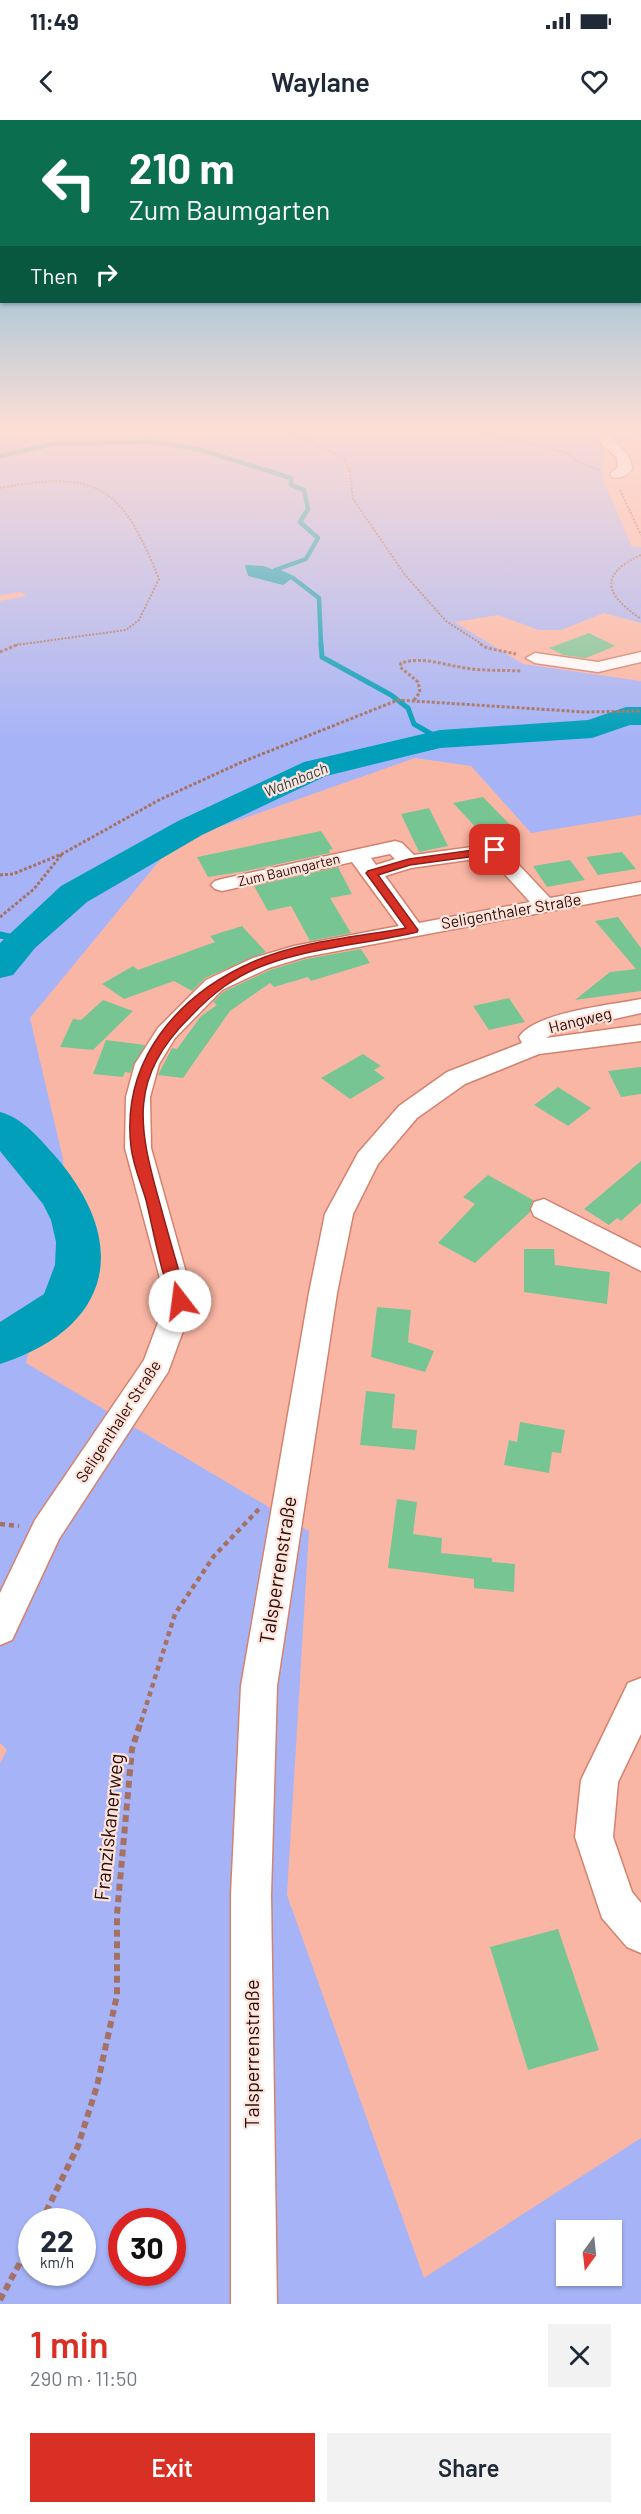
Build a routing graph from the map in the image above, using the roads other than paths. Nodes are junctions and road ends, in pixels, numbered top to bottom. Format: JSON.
{"nodes":[{"id":1,"x":641,"y":657,"type":"edge"},
{"id":2,"x":529,"y":664,"type":"road end"},
{"id":3,"x":357,"y":855,"type":"junction"},
{"id":4,"x":409,"y":862,"type":"junction"},
{"id":5,"x":372,"y":873,"type":"junction"},
{"id":6,"x":222,"y":885,"type":"dead end"},
{"id":7,"x":641,"y":888,"type":"edge"},
{"id":8,"x":544,"y":905,"type":"junction"},
{"id":9,"x":413,"y":930,"type":"junction"},
{"id":10,"x":641,"y":1006,"type":"edge"},
{"id":11,"x":641,"y":1033,"type":"edge"},
{"id":12,"x":535,"y":1047,"type":"junction"},
{"id":13,"x":544,"y":1209,"type":"dead end"},
{"id":14,"x":641,"y":1261,"type":"edge"},
{"id":15,"x":0,"y":1629,"type":"edge"},
{"id":16,"x":641,"y":1695,"type":"edge"},
{"id":17,"x":641,"y":1934,"type":"edge"},
{"id":18,"x":254,"y":2304,"type":"edge"}],
"edges":[{"from":1,"to":2,"type":"street"},
{"from":3,"to":4,"type":"street","name":"Zum Baumgarten"},
{"from":3,"to":5,"type":"street","name":"Zum Baumgarten"},
{"from":3,"to":6,"type":"street","name":"Zum Baumgarten"},
{"from":4,"to":5,"type":"street"},
{"from":4,"to":8,"type":"street"},
{"from":5,"to":9,"type":"street","name":"Zum Baumgarten"},
{"from":7,"to":8,"type":"street","name":"Seligenthaler Straße"},
{"from":8,"to":9,"type":"street","name":"Seligenthaler Straße"},
{"from":9,"to":15,"type":"street","name":"Seligenthaler Straße"},
{"from":10,"to":12,"type":"street","name":"Hangweg"},
{"from":11,"to":12,"type":"street","name":"Talsperrenstraße"},
{"from":12,"to":18,"type":"street","name":"Talsperrenstraße"},
{"from":13,"to":14,"type":"street"},
{"from":16,"to":17,"type":"street"}]}
